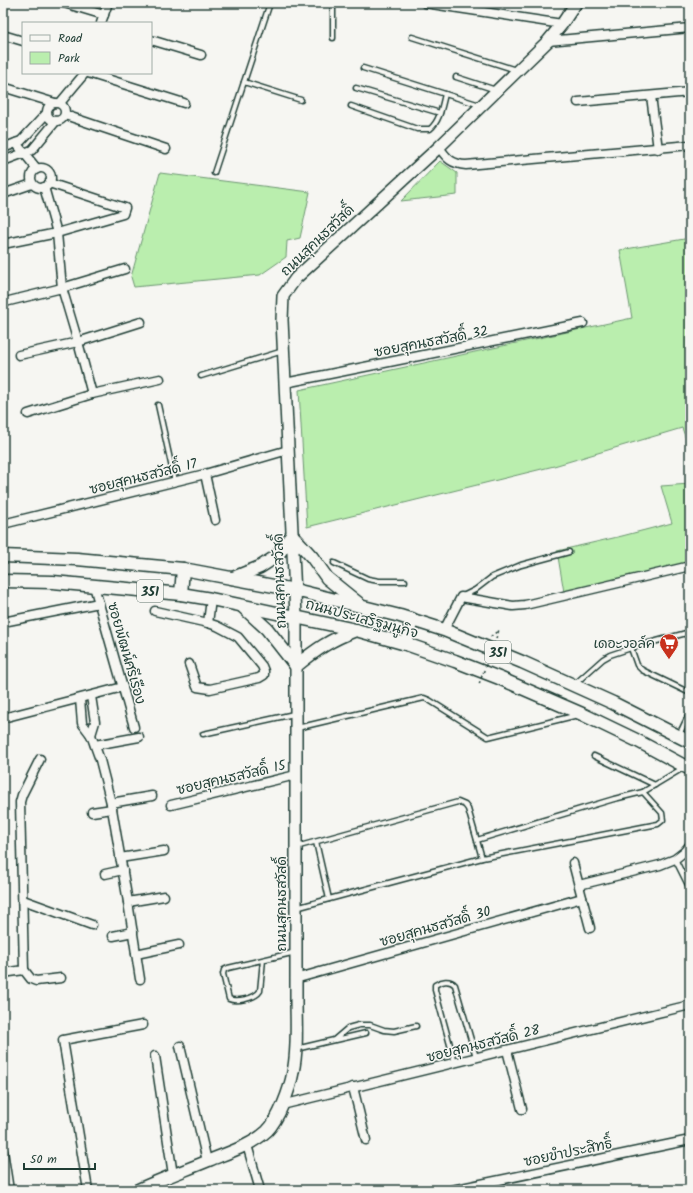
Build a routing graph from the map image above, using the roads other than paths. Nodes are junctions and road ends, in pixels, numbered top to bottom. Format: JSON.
{"nodes":[{"id":1,"x":64,"y":3,"type":"edge"},
{"id":2,"x":108,"y":3,"type":"edge"},
{"id":3,"x":270,"y":3,"type":"edge"},
{"id":4,"x":333,"y":3,"type":"edge"},
{"id":5,"x":425,"y":3,"type":"edge"},
{"id":6,"x":576,"y":3,"type":"edge"},
{"id":7,"x":103,"y":19,"type":"edge"},
{"id":8,"x":562,"y":24,"type":"junction"},
{"id":9,"x":690,"y":28,"type":"edge"},
{"id":10,"x":3,"y":35,"type":"edge"},
{"id":11,"x":412,"y":37,"type":"dead end"},
{"id":12,"x":333,"y":38,"type":"dead end"},
{"id":13,"x":152,"y":40,"type":"edge"},
{"id":14,"x":22,"y":41,"type":"edge"},
{"id":15,"x":548,"y":41,"type":"junction"},
{"id":16,"x":201,"y":55,"type":"dead end"},
{"id":17,"x":363,"y":68,"type":"dead end"},
{"id":18,"x":518,"y":70,"type":"junction"},
{"id":19,"x":85,"y":74,"type":"edge"},
{"id":20,"x":89,"y":74,"type":"edge"},
{"id":21,"x":456,"y":77,"type":"dead end"},
{"id":22,"x":244,"y":82,"type":"junction"},
{"id":23,"x":3,"y":87,"type":"edge"},
{"id":24,"x":356,"y":88,"type":"dead end"},
{"id":25,"x":497,"y":90,"type":"junction"},
{"id":26,"x":690,"y":92,"type":"edge"},
{"id":27,"x":445,"y":94,"type":"junction"},
{"id":28,"x":651,"y":96,"type":"junction"},
{"id":29,"x":301,"y":100,"type":"dead end"},
{"id":30,"x":578,"y":102,"type":"dead end"},
{"id":31,"x":57,"y":103,"type":"junction"},
{"id":32,"x":184,"y":103,"type":"dead end"},
{"id":33,"x":482,"y":105,"type":"junction"},
{"id":34,"x":351,"y":106,"type":"dead end"},
{"id":35,"x":47,"y":113,"type":"junction"},
{"id":36,"x":440,"y":113,"type":"junction"},
{"id":37,"x":65,"y":114,"type":"junction"},
{"id":38,"x":56,"y":121,"type":"junction"},
{"id":39,"x":16,"y":143,"type":"junction"},
{"id":40,"x":690,"y":145,"type":"edge"},
{"id":41,"x":438,"y":147,"type":"junction"},
{"id":42,"x":3,"y":148,"type":"edge"},
{"id":43,"x":166,"y":149,"type":"dead end"},
{"id":44,"x":658,"y":149,"type":"junction"},
{"id":45,"x":25,"y":153,"type":"junction"},
{"id":46,"x":3,"y":161,"type":"edge"},
{"id":47,"x":37,"y":169,"type":"junction"},
{"id":48,"x":214,"y":173,"type":"dead end"},
{"id":49,"x":32,"y":184,"type":"junction"},
{"id":50,"x":47,"y":185,"type":"junction"},
{"id":51,"x":3,"y":194,"type":"edge"},
{"id":52,"x":57,"y":233,"type":"junction"},
{"id":53,"x":3,"y":244,"type":"edge"},
{"id":54,"x":125,"y":268,"type":"dead end"},
{"id":55,"x":62,"y":288,"type":"junction"},
{"id":56,"x":5,"y":302,"type":"dead end"},
{"id":57,"x":141,"y":322,"type":"dead end"},
{"id":58,"x":583,"y":323,"type":"dead end"},
{"id":59,"x":78,"y":342,"type":"junction"},
{"id":60,"x":283,"y":351,"type":"junction"},
{"id":61,"x":19,"y":355,"type":"dead end"},
{"id":62,"x":200,"y":376,"type":"dead end"},
{"id":63,"x":160,"y":379,"type":"dead end"},
{"id":64,"x":285,"y":383,"type":"junction"},
{"id":65,"x":92,"y":394,"type":"junction"},
{"id":66,"x":158,"y":405,"type":"dead end"},
{"id":67,"x":28,"y":414,"type":"dead end"},
{"id":68,"x":288,"y":450,"type":"junction"},
{"id":69,"x":204,"y":474,"type":"junction"},
{"id":70,"x":175,"y":482,"type":"junction"},
{"id":71,"x":215,"y":520,"type":"dead end"},
{"id":72,"x":3,"y":524,"type":"edge"},
{"id":73,"x":292,"y":535,"type":"junction"},
{"id":74,"x":569,"y":552,"type":"dead end"},
{"id":75,"x":3,"y":556,"type":"edge"},
{"id":76,"x":334,"y":563,"type":"dead end"},
{"id":77,"x":690,"y":566,"type":"edge"},
{"id":78,"x":183,"y":569,"type":"junction"},
{"id":79,"x":232,"y":578,"type":"junction"},
{"id":80,"x":3,"y":580,"type":"edge"},
{"id":81,"x":405,"y":582,"type":"dead end"},
{"id":82,"x":94,"y":586,"type":"junction"},
{"id":83,"x":295,"y":590,"type":"junction"},
{"id":84,"x":181,"y":594,"type":"junction"},
{"id":85,"x":461,"y":597,"type":"junction"},
{"id":86,"x":211,"y":599,"type":"junction"},
{"id":87,"x":99,"y":603,"type":"junction"},
{"id":88,"x":241,"y":605,"type":"junction"},
{"id":89,"x":360,"y":605,"type":"junction"},
{"id":90,"x":156,"y":611,"type":"dead end"},
{"id":91,"x":296,"y":616,"type":"junction"},
{"id":92,"x":412,"y":619,"type":"junction"},
{"id":93,"x":3,"y":622,"type":"edge"},
{"id":94,"x":208,"y":623,"type":"junction"},
{"id":95,"x":356,"y":630,"type":"junction"},
{"id":96,"x":444,"y":630,"type":"junction"},
{"id":97,"x":690,"y":632,"type":"edge"},
{"id":98,"x":406,"y":644,"type":"junction"},
{"id":99,"x":631,"y":648,"type":"junction"},
{"id":100,"x":189,"y":664,"type":"dead end"},
{"id":101,"x":296,"y":666,"type":"junction"},
{"id":102,"x":574,"y":685,"type":"junction"},
{"id":103,"x":123,"y":687,"type":"junction"},
{"id":104,"x":690,"y":692,"type":"edge"},
{"id":105,"x":91,"y":696,"type":"junction"},
{"id":106,"x":80,"y":698,"type":"junction"},
{"id":107,"x":690,"y":712,"type":"edge"},
{"id":108,"x":296,"y":714,"type":"junction"},
{"id":109,"x":582,"y":714,"type":"junction"},
{"id":110,"x":3,"y":718,"type":"edge"},
{"id":111,"x":134,"y":727,"type":"dead end"},
{"id":112,"x":296,"y":728,"type":"junction"},
{"id":113,"x":203,"y":734,"type":"dead end"},
{"id":114,"x":91,"y":735,"type":"junction"},
{"id":115,"x":678,"y":735,"type":"junction"},
{"id":116,"x":140,"y":737,"type":"dead end"},
{"id":117,"x":690,"y":742,"type":"edge"},
{"id":118,"x":95,"y":745,"type":"junction"},
{"id":119,"x":594,"y":756,"type":"dead end"},
{"id":120,"x":40,"y":759,"type":"dead end"},
{"id":121,"x":688,"y":767,"type":"edge"},
{"id":122,"x":296,"y":775,"type":"junction"},
{"id":123,"x":655,"y":785,"type":"junction"},
{"id":124,"x":643,"y":792,"type":"junction"},
{"id":125,"x":152,"y":796,"type":"dead end"},
{"id":126,"x":171,"y":805,"type":"dead end"},
{"id":127,"x":111,"y":806,"type":"junction"},
{"id":128,"x":92,"y":812,"type":"dead end"},
{"id":129,"x":477,"y":840,"type":"junction"},
{"id":130,"x":316,"y":842,"type":"junction"},
{"id":131,"x":690,"y":845,"type":"edge"},
{"id":132,"x":296,"y":847,"type":"junction"},
{"id":133,"x":164,"y":851,"type":"dead end"},
{"id":134,"x":120,"y":858,"type":"junction"},
{"id":135,"x":482,"y":858,"type":"junction"},
{"id":136,"x":675,"y":859,"type":"junction"},
{"id":137,"x":573,"y":863,"type":"dead end"},
{"id":138,"x":122,"y":870,"type":"junction"},
{"id":139,"x":105,"y":874,"type":"dead end"},
{"id":140,"x":579,"y":885,"type":"junction"},
{"id":141,"x":690,"y":889,"type":"edge"},
{"id":142,"x":164,"y":896,"type":"dead end"},
{"id":143,"x":582,"y":898,"type":"junction"},
{"id":144,"x":329,"y":899,"type":"junction"},
{"id":145,"x":23,"y":900,"type":"junction"},
{"id":146,"x":128,"y":902,"type":"junction"},
{"id":147,"x":296,"y":908,"type":"junction"},
{"id":148,"x":92,"y":925,"type":"dead end"},
{"id":149,"x":590,"y":928,"type":"dead end"},
{"id":150,"x":133,"y":932,"type":"junction"},
{"id":151,"x":113,"y":936,"type":"dead end"},
{"id":152,"x":179,"y":945,"type":"dead end"},
{"id":153,"x":296,"y":952,"type":"junction"},
{"id":154,"x":136,"y":954,"type":"junction"},
{"id":155,"x":263,"y":960,"type":"junction"},
{"id":156,"x":24,"y":970,"type":"junction"},
{"id":157,"x":3,"y":973,"type":"edge"},
{"id":158,"x":61,"y":978,"type":"dead end"},
{"id":159,"x":140,"y":979,"type":"dead end"},
{"id":160,"x":296,"y":979,"type":"junction"},
{"id":161,"x":690,"y":1005,"type":"edge"},
{"id":162,"x":143,"y":1026,"type":"dead end"},
{"id":163,"x":416,"y":1026,"type":"dead end"},
{"id":164,"x":366,"y":1033,"type":"dead end"},
{"id":165,"x":334,"y":1040,"type":"junction"},
{"id":166,"x":180,"y":1046,"type":"dead end"},
{"id":167,"x":295,"y":1050,"type":"junction"},
{"id":168,"x":507,"y":1050,"type":"junction"},
{"id":169,"x":155,"y":1056,"type":"dead end"},
{"id":170,"x":476,"y":1058,"type":"junction"},
{"id":171,"x":455,"y":1063,"type":"junction"},
{"id":172,"x":353,"y":1088,"type":"junction"},
{"id":173,"x":282,"y":1105,"type":"junction"},
{"id":174,"x":522,"y":1109,"type":"dead end"},
{"id":175,"x":366,"y":1140,"type":"dead end"},
{"id":176,"x":690,"y":1140,"type":"edge"},
{"id":177,"x":247,"y":1145,"type":"junction"},
{"id":178,"x":3,"y":1150,"type":"edge"},
{"id":179,"x":207,"y":1161,"type":"junction"},
{"id":180,"x":173,"y":1175,"type":"junction"},
{"id":181,"x":156,"y":1186,"type":"edge"},
{"id":182,"x":9,"y":1190,"type":"edge"},
{"id":183,"x":88,"y":1190,"type":"edge"},
{"id":184,"x":137,"y":1190,"type":"edge"},
{"id":185,"x":260,"y":1190,"type":"edge"},
{"id":186,"x":452,"y":1190,"type":"edge"}],
"edges":[{"from":1,"to":7,"type":"street"},
{"from":2,"to":7,"type":"street"},
{"from":3,"to":22,"type":"lane"},
{"from":4,"to":12,"type":"lane"},
{"from":5,"to":8,"type":"street"},
{"from":6,"to":8,"type":"main road","name":"ถนนสุคนธสวัสดิ์"},
{"from":8,"to":15,"type":"main road","name":"ถนนสุคนธสวัสดิ์"},
{"from":9,"to":15,"type":"street"},
{"from":10,"to":14,"type":"street"},
{"from":11,"to":18,"type":"lane"},
{"from":13,"to":16,"type":"street"},
{"from":15,"to":18,"type":"main road","name":"ถนนสุคนธสวัสดิ์"},
{"from":17,"to":27,"type":"lane"},
{"from":18,"to":25,"type":"main road","name":"ถนนสุคนธสวัสดิ์"},
{"from":19,"to":31,"type":"street"},
{"from":20,"to":32,"type":"street"},
{"from":21,"to":25,"type":"lane"},
{"from":22,"to":29,"type":"lane"},
{"from":22,"to":48,"type":"lane"},
{"from":23,"to":31,"type":"street"},
{"from":24,"to":36,"type":"lane"},
{"from":25,"to":33,"type":"main road","name":"ถนนสุคนธสวัสดิ์"},
{"from":26,"to":28,"type":"street"},
{"from":27,"to":33,"type":"lane"},
{"from":27,"to":36,"type":"lane"},
{"from":28,"to":30,"type":"street"},
{"from":28,"to":44,"type":"street"},
{"from":31,"to":35,"type":"street"},
{"from":31,"to":37,"type":"street"},
{"from":33,"to":41,"type":"main road","name":"ถนนสุคนธสวัสดิ์"},
{"from":34,"to":36,"type":"lane"},
{"from":35,"to":38,"type":"street"},
{"from":35,"to":39,"type":"street"},
{"from":37,"to":38,"type":"street"},
{"from":37,"to":43,"type":"street"},
{"from":38,"to":45,"type":"street"},
{"from":39,"to":42,"type":"street"},
{"from":39,"to":45,"type":"street"},
{"from":40,"to":44,"type":"street"},
{"from":41,"to":44,"type":"street"},
{"from":41,"to":60,"type":"main road","name":"ถนนสุคนธสวัสดิ์"},
{"from":45,"to":46,"type":"street"},
{"from":45,"to":47,"type":"street"},
{"from":47,"to":49,"type":"street"},
{"from":47,"to":50,"type":"street"},
{"from":49,"to":50,"type":"street"},
{"from":49,"to":51,"type":"street"},
{"from":50,"to":52,"type":"street"},
{"from":50,"to":52,"type":"street"},
{"from":52,"to":53,"type":"street"},
{"from":52,"to":55,"type":"street"},
{"from":54,"to":55,"type":"street"},
{"from":55,"to":56,"type":"street"},
{"from":55,"to":59,"type":"street"},
{"from":57,"to":59,"type":"street"},
{"from":58,"to":64,"type":"street","name":"ซอยสุคนธสวัสดิ์ 32"},
{"from":59,"to":61,"type":"street"},
{"from":59,"to":65,"type":"street"},
{"from":60,"to":62,"type":"lane"},
{"from":60,"to":64,"type":"main road","name":"ถนนสุคนธสวัสดิ์"},
{"from":63,"to":65,"type":"street"},
{"from":64,"to":68,"type":"main road","name":"ถนนสุคนธสวัสดิ์"},
{"from":65,"to":67,"type":"street"},
{"from":66,"to":70,"type":"lane"},
{"from":68,"to":69,"type":"street","name":"ซอยสุคนธสวัสดิ์ 17"},
{"from":68,"to":73,"type":"main road","name":"ถนนสุคนธสวัสดิ์"},
{"from":69,"to":70,"type":"street","name":"ซอยสุคนธสวัสดิ์ 17"},
{"from":69,"to":71,"type":"street"},
{"from":70,"to":72,"type":"street","name":"ซอยสุคนธสวัสดิ์ 17"},
{"from":73,"to":79,"type":"main road"},
{"from":73,"to":83,"type":"main road","name":"ถนนสุคนธสวัสดิ์"},
{"from":73,"to":89,"type":"main road"},
{"from":74,"to":85,"type":"lane"},
{"from":75,"to":78,"type":"main road","name":"ถนนประเสริฐมนูกิจ","number":"351"},
{"from":76,"to":81,"type":"lane"},
{"from":77,"to":85,"type":"street"},
{"from":78,"to":79,"type":"main road","name":"ถนนประเสริฐมนูกิจ","number":"351"},
{"from":78,"to":84,"type":"main road"},
{"from":79,"to":83,"type":"main road","name":"ถนนประเสริฐมนูกิจ","number":"351"},
{"from":80,"to":82,"type":"main road","name":"ถนนประเสริฐมนูกิจ","number":"351"},
{"from":82,"to":84,"type":"main road","name":"ถนนประเสริฐมนูกิจ","number":"351"},
{"from":82,"to":87,"type":"street","name":"ซอยพัฒน์ศรีเรือง"},
{"from":83,"to":89,"type":"main road","name":"ถนนประเสริฐมนูกิจ","number":"351"},
{"from":83,"to":91,"type":"main road","name":"ถนนสุคนธสวัสดิ์"},
{"from":84,"to":86,"type":"main road","name":"ถนนประเสริฐมนูกิจ","number":"351"},
{"from":85,"to":96,"type":"street"},
{"from":86,"to":88,"type":"main road","name":"ถนนประเสริฐมนูกิจ","number":"351"},
{"from":86,"to":94,"type":"street"},
{"from":87,"to":93,"type":"street"},
{"from":87,"to":103,"type":"street","name":"ซอยพัฒน์ศรีเรือง"},
{"from":88,"to":91,"type":"main road","name":"ถนนประเสริฐมนูกิจ","number":"351"},
{"from":88,"to":101,"type":"main road"},
{"from":89,"to":92,"type":"main road","name":"ถนนประเสริฐมนูกิจ","number":"351"},
{"from":90,"to":94,"type":"street"},
{"from":91,"to":95,"type":"main road","name":"ถนนประเสริฐมนูกิจ","number":"351"},
{"from":91,"to":101,"type":"main road","name":"ถนนสุคนธสวัสดิ์"},
{"from":92,"to":96,"type":"main road","name":"ถนนประเสริฐมนูกิจ","number":"351"},
{"from":92,"to":98,"type":"main road"},
{"from":94,"to":100,"type":"street"},
{"from":95,"to":98,"type":"main road","name":"ถนนประเสริฐมนูกิจ","number":"351"},
{"from":95,"to":101,"type":"main road"},
{"from":96,"to":102,"type":"main road","name":"ถนนประเสริฐมนูกิจ","number":"351"},
{"from":97,"to":99,"type":"lane"},
{"from":98,"to":109,"type":"main road","name":"ถนนประเสริฐมนูกิจ","number":"351"},
{"from":99,"to":102,"type":"lane"},
{"from":99,"to":104,"type":"lane"},
{"from":101,"to":108,"type":"main road","name":"ถนนสุคนธสวัสดิ์"},
{"from":102,"to":115,"type":"main road","name":"ถนนประเสริฐมนูกิจ","number":"351"},
{"from":103,"to":105,"type":"street"},
{"from":103,"to":111,"type":"street","name":"ซอยพัฒน์ศรีเรือง"},
{"from":105,"to":106,"type":"street"},
{"from":105,"to":114,"type":"street"},
{"from":106,"to":110,"type":"street"},
{"from":106,"to":114,"type":"street"},
{"from":107,"to":115,"type":"lane"},
{"from":108,"to":112,"type":"main road","name":"ถนนสุคนธสวัสดิ์"},
{"from":108,"to":113,"type":"lane"},
{"from":109,"to":112,"type":"lane"},
{"from":109,"to":121,"type":"main road","name":"ถนนประเสริฐมนูกิจ","number":"351"},
{"from":112,"to":122,"type":"main road","name":"ถนนสุคนธสวัสดิ์"},
{"from":114,"to":118,"type":"street"},
{"from":115,"to":117,"type":"main road","name":"ถนนประเสริฐมนูกิจ","number":"351"},
{"from":116,"to":118,"type":"street"},
{"from":118,"to":127,"type":"street"},
{"from":119,"to":123,"type":"lane"},
{"from":120,"to":145,"type":"street"},
{"from":121,"to":123,"type":"lane"},
{"from":122,"to":126,"type":"street","name":"ซอยสุคนธสวัสดิ์ 15"},
{"from":122,"to":132,"type":"main road","name":"ถนนสุคนธสวัสดิ์"},
{"from":123,"to":124,"type":"lane"},
{"from":124,"to":129,"type":"lane"},
{"from":124,"to":135,"type":"lane"},
{"from":125,"to":127,"type":"street"},
{"from":127,"to":128,"type":"street"},
{"from":127,"to":134,"type":"street"},
{"from":129,"to":130,"type":"lane"},
{"from":129,"to":135,"type":"lane"},
{"from":130,"to":132,"type":"lane"},
{"from":130,"to":144,"type":"lane"},
{"from":131,"to":136,"type":"street"},
{"from":132,"to":147,"type":"main road","name":"ถนนสุคนธสวัสดิ์"},
{"from":133,"to":134,"type":"street"},
{"from":134,"to":138,"type":"street"},
{"from":135,"to":144,"type":"lane"},
{"from":136,"to":140,"type":"street"},
{"from":136,"to":141,"type":"lane"},
{"from":137,"to":140,"type":"street"},
{"from":138,"to":139,"type":"street"},
{"from":138,"to":146,"type":"street"},
{"from":140,"to":143,"type":"street"},
{"from":142,"to":146,"type":"street"},
{"from":143,"to":149,"type":"street"},
{"from":143,"to":160,"type":"street","name":"ซอยสุคนธสวัสดิ์ 30"},
{"from":144,"to":147,"type":"lane"},
{"from":145,"to":148,"type":"street"},
{"from":145,"to":156,"type":"street"},
{"from":146,"to":150,"type":"street"},
{"from":147,"to":153,"type":"main road","name":"ถนนสุคนธสวัสดิ์"},
{"from":150,"to":151,"type":"street"},
{"from":150,"to":154,"type":"street"},
{"from":152,"to":154,"type":"street"},
{"from":153,"to":155,"type":"lane"},
{"from":153,"to":160,"type":"main road","name":"ถนนสุคนธสวัสดิ์"},
{"from":154,"to":159,"type":"street"},
{"from":155,"to":155,"type":"lane"},
{"from":156,"to":157,"type":"street"},
{"from":156,"to":158,"type":"street"},
{"from":160,"to":167,"type":"main road","name":"ถนนสุคนธสวัสดิ์"},
{"from":161,"to":168,"type":"street","name":"ซอยสุคนธสวัสดิ์ 28"},
{"from":162,"to":183,"type":"street"},
{"from":163,"to":165,"type":"lane"},
{"from":164,"to":165,"type":"lane"},
{"from":165,"to":167,"type":"lane"},
{"from":166,"to":179,"type":"street"},
{"from":167,"to":173,"type":"main road","name":"ถนนสุคนธสวัสดิ์"},
{"from":168,"to":170,"type":"street","name":"ซอยสุคนธสวัสดิ์ 28"},
{"from":168,"to":174,"type":"street"},
{"from":169,"to":180,"type":"street"},
{"from":170,"to":171,"type":"street","name":"ซอยสุคนธสวัสดิ์ 28"},
{"from":170,"to":171,"type":"lane"},
{"from":171,"to":172,"type":"street","name":"ซอยสุคนธสวัสดิ์ 28"},
{"from":172,"to":173,"type":"street","name":"ซอยสุคนธสวัสดิ์ 28"},
{"from":172,"to":175,"type":"street"},
{"from":173,"to":177,"type":"main road","name":"ถนนสุคนธสวัสดิ์"},
{"from":176,"to":186,"type":"street","name":"ซอยขำประสิทธิ์"},
{"from":177,"to":179,"type":"main road","name":"ถนนสุคนธสวัสดิ์"},
{"from":177,"to":185,"type":"street"},
{"from":178,"to":182,"type":"street"},
{"from":179,"to":180,"type":"main road","name":"ถนนสุคนธสวัสดิ์"},
{"from":180,"to":181,"type":"main road","name":"ถนนสุคนธสวัสดิ์"},
{"from":181,"to":184,"type":"main road","name":"ถนนสุคนธสวัสดิ์"}]}
